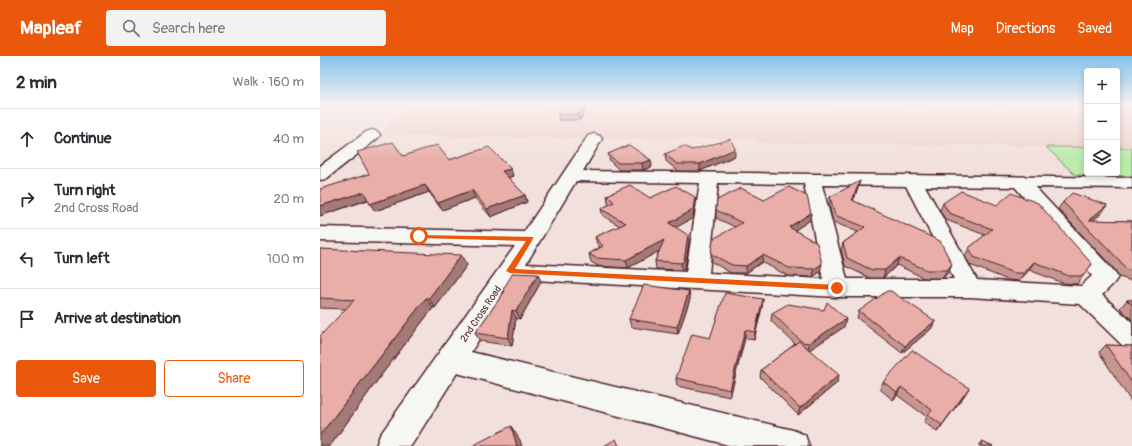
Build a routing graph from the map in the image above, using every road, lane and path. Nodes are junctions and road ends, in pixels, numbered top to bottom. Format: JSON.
{"nodes":[{"id":1,"x":372,"y":135,"type":"dead end"},
{"id":2,"x":594,"y":139,"type":"dead end"},
{"id":3,"x":320,"y":175,"type":"edge"},
{"id":4,"x":572,"y":176,"type":"junction"},
{"id":5,"x":710,"y":178,"type":"junction"},
{"id":6,"x":812,"y":180,"type":"junction"},
{"id":7,"x":913,"y":181,"type":"junction"},
{"id":8,"x":1020,"y":182,"type":"junction"},
{"id":9,"x":1132,"y":183,"type":"edge"},
{"id":10,"x":320,"y":234,"type":"edge"},
{"id":11,"x":530,"y":239,"type":"junction"},
{"id":12,"x":510,"y":271,"type":"junction"},
{"id":13,"x":696,"y":281,"type":"junction"},
{"id":14,"x":837,"y":288,"type":"junction"},
{"id":15,"x":970,"y":288,"type":"junction"},
{"id":16,"x":1086,"y":294,"type":"junction"},
{"id":17,"x":1132,"y":338,"type":"edge"},
{"id":18,"x":451,"y":359,"type":"junction"},
{"id":19,"x":392,"y":446,"type":"edge"},
{"id":20,"x":793,"y":446,"type":"edge"}],
"edges":[{"from":1,"to":3,"type":"street"},
{"from":2,"to":4,"type":"street","name":"2nd Cross Road"},
{"from":4,"to":5,"type":"street"},
{"from":4,"to":11,"type":"street","name":"2nd Cross Road"},
{"from":5,"to":6,"type":"street"},
{"from":5,"to":13,"type":"street"},
{"from":6,"to":7,"type":"street"},
{"from":6,"to":14,"type":"street"},
{"from":7,"to":8,"type":"street"},
{"from":7,"to":15,"type":"street"},
{"from":8,"to":9,"type":"street"},
{"from":8,"to":16,"type":"street"},
{"from":10,"to":11,"type":"street"},
{"from":11,"to":12,"type":"street","name":"2nd Cross Road"},
{"from":12,"to":13,"type":"street"},
{"from":12,"to":18,"type":"street","name":"2nd Cross Road"},
{"from":13,"to":14,"type":"street"},
{"from":14,"to":15,"type":"street"},
{"from":15,"to":16,"type":"street"},
{"from":16,"to":17,"type":"street"},
{"from":18,"to":19,"type":"street","name":"2nd Cross Road"},
{"from":18,"to":20,"type":"street"}]}
